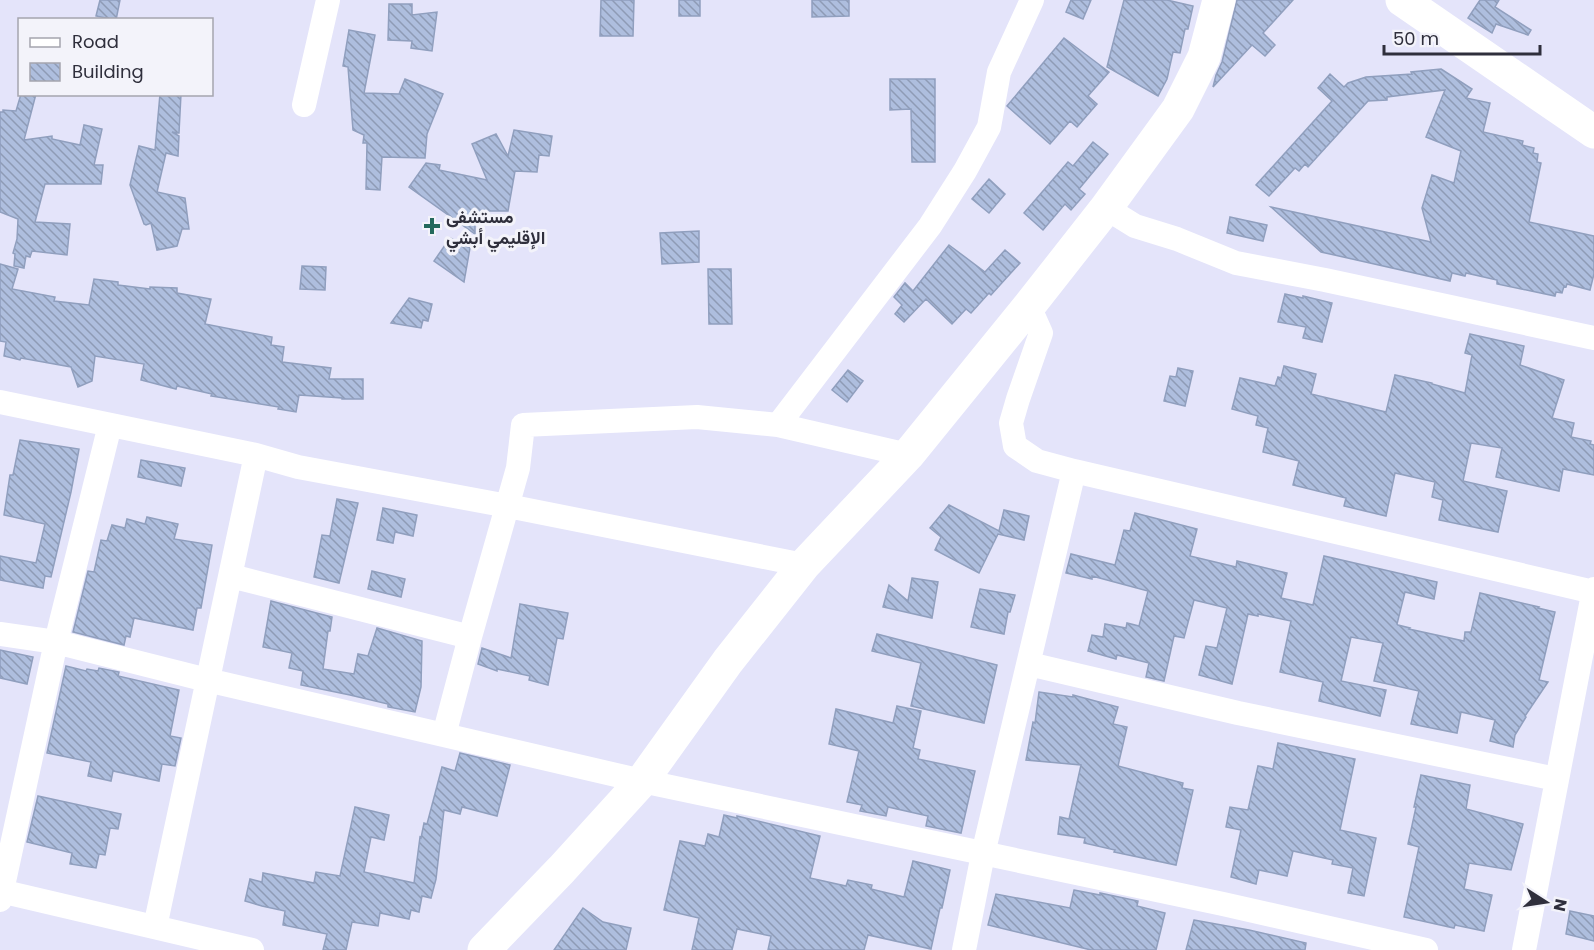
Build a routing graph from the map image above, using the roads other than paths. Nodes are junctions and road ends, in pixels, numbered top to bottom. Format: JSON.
{"nodes":[{"id":1,"x":328,"y":0,"type":"edge"},
{"id":2,"x":1032,"y":0,"type":"edge"},
{"id":3,"x":1219,"y":0,"type":"edge"},
{"id":4,"x":1402,"y":0,"type":"edge"},
{"id":5,"x":304,"y":105,"type":"dead end"},
{"id":6,"x":1594,"y":132,"type":"edge"},
{"id":7,"x":1106,"y":208,"type":"junction"},
{"id":8,"x":1029,"y":306,"type":"junction"},
{"id":9,"x":1594,"y":338,"type":"edge"},
{"id":10,"x":0,"y":402,"type":"edge"},
{"id":11,"x":110,"y":425,"type":"junction"},
{"id":12,"x":778,"y":425,"type":"junction"},
{"id":13,"x":908,"y":455,"type":"junction"},
{"id":14,"x":256,"y":456,"type":"junction"},
{"id":15,"x":1074,"y":471,"type":"junction"},
{"id":16,"x":508,"y":506,"type":"junction"},
{"id":17,"x":804,"y":566,"type":"junction"},
{"id":18,"x":231,"y":576,"type":"junction"},
{"id":19,"x":1594,"y":591,"type":"edge"},
{"id":20,"x":0,"y":634,"type":"edge"},
{"id":21,"x":470,"y":637,"type":"junction"},
{"id":22,"x":56,"y":642,"type":"junction"},
{"id":23,"x":1029,"y":664,"type":"junction"},
{"id":24,"x":207,"y":680,"type":"junction"},
{"id":25,"x":444,"y":735,"type":"junction"},
{"id":26,"x":1556,"y":779,"type":"junction"},
{"id":27,"x":642,"y":781,"type":"junction"},
{"id":28,"x":983,"y":854,"type":"junction"},
{"id":29,"x":1,"y":894,"type":"edge"},
{"id":30,"x":155,"y":927,"type":"junction"},
{"id":31,"x":252,"y":950,"type":"edge"},
{"id":32,"x":484,"y":950,"type":"edge"},
{"id":33,"x":964,"y":950,"type":"edge"},
{"id":34,"x":1426,"y":950,"type":"edge"},
{"id":35,"x":1524,"y":950,"type":"edge"}],
"edges":[{"from":1,"to":5,"type":"street"},
{"from":2,"to":12,"type":"street"},
{"from":3,"to":7,"type":"street"},
{"from":4,"to":6,"type":"street"},
{"from":7,"to":8,"type":"street"},
{"from":7,"to":9,"type":"street"},
{"from":8,"to":13,"type":"street"},
{"from":8,"to":15,"type":"street"},
{"from":10,"to":11,"type":"street"},
{"from":11,"to":14,"type":"street"},
{"from":11,"to":22,"type":"street"},
{"from":12,"to":13,"type":"street"},
{"from":12,"to":16,"type":"street"},
{"from":13,"to":17,"type":"street"},
{"from":14,"to":16,"type":"street"},
{"from":14,"to":18,"type":"street"},
{"from":15,"to":19,"type":"street"},
{"from":15,"to":23,"type":"street"},
{"from":16,"to":17,"type":"street"},
{"from":16,"to":21,"type":"street"},
{"from":17,"to":27,"type":"street"},
{"from":18,"to":21,"type":"street"},
{"from":18,"to":24,"type":"street"},
{"from":19,"to":26,"type":"street"},
{"from":20,"to":22,"type":"street"},
{"from":21,"to":25,"type":"street"},
{"from":22,"to":24,"type":"street"},
{"from":22,"to":29,"type":"street"},
{"from":23,"to":26,"type":"street"},
{"from":23,"to":28,"type":"street"},
{"from":24,"to":25,"type":"street"},
{"from":24,"to":30,"type":"street"},
{"from":25,"to":27,"type":"street"},
{"from":26,"to":35,"type":"street"},
{"from":27,"to":28,"type":"street"},
{"from":27,"to":32,"type":"street"},
{"from":28,"to":33,"type":"street"},
{"from":28,"to":34,"type":"street"},
{"from":29,"to":30,"type":"street"},
{"from":30,"to":31,"type":"street"}]}
